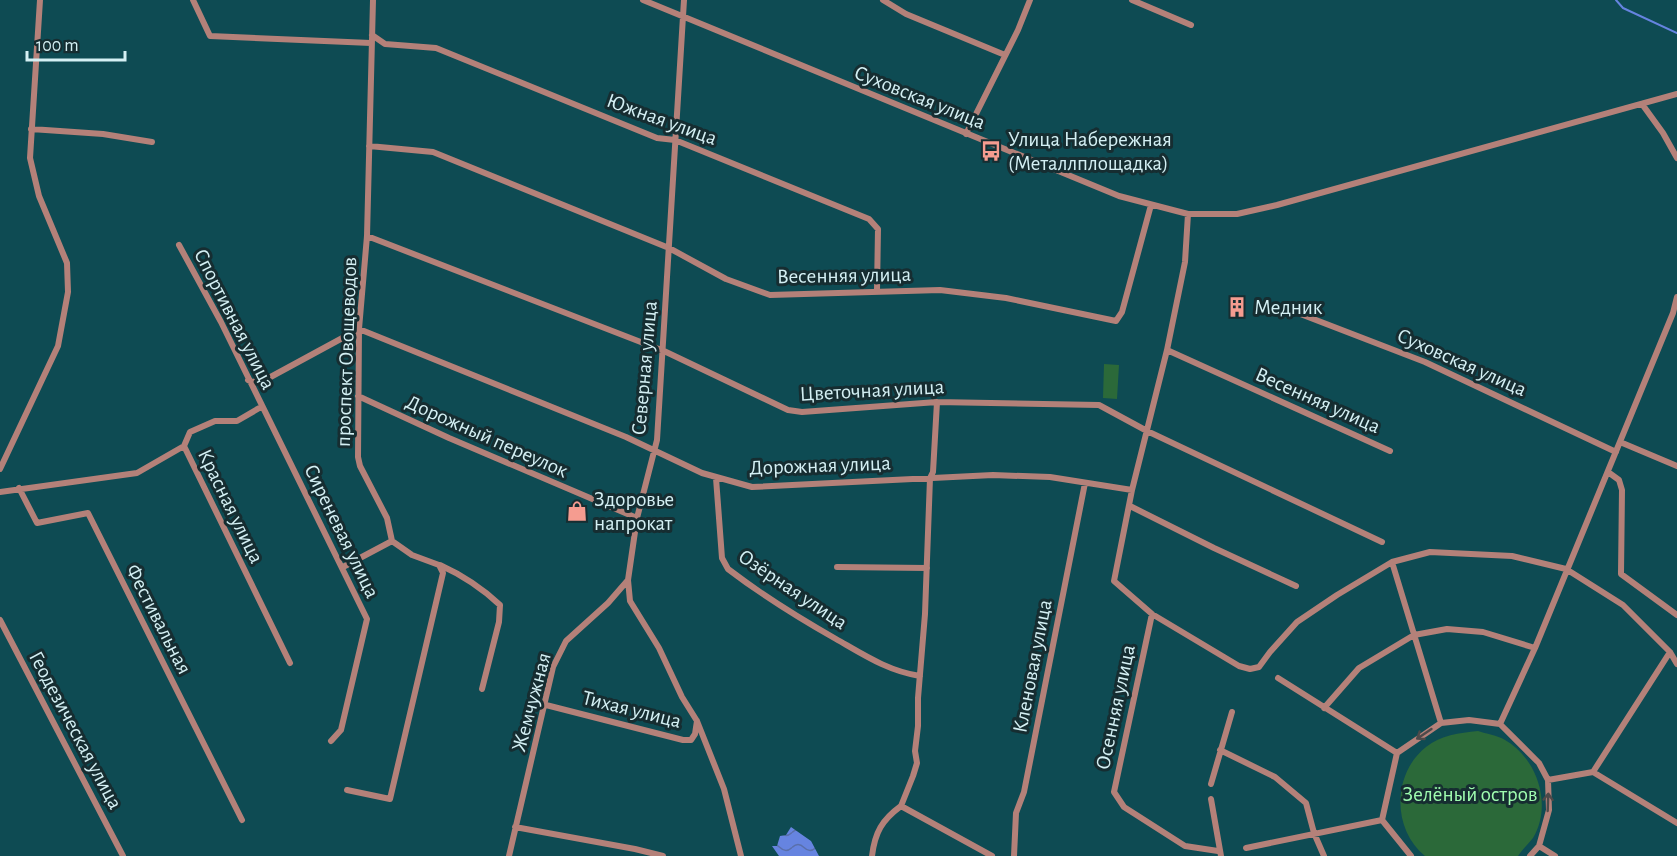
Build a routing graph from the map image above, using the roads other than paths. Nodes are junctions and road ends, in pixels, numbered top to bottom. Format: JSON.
{"nodes":[{"id":1,"x":40,"y":0,"type":"edge"},
{"id":2,"x":193,"y":0,"type":"edge"},
{"id":3,"x":374,"y":0,"type":"edge"},
{"id":4,"x":643,"y":0,"type":"edge"},
{"id":5,"x":684,"y":0,"type":"edge"},
{"id":6,"x":883,"y":0,"type":"edge"},
{"id":7,"x":1030,"y":0,"type":"edge"},
{"id":8,"x":1132,"y":0,"type":"edge"},
{"id":9,"x":683,"y":17,"type":"junction"},
{"id":10,"x":1191,"y":25,"type":"dead end"},
{"id":11,"x":372,"y":35,"type":"junction"},
{"id":12,"x":371,"y":43,"type":"junction"},
{"id":13,"x":1005,"y":55,"type":"junction"},
{"id":14,"x":1677,"y":94,"type":"edge"},
{"id":15,"x":1642,"y":104,"type":"junction"},
{"id":16,"x":31,"y":129,"type":"junction"},
{"id":17,"x":966,"y":134,"type":"junction"},
{"id":18,"x":675,"y":140,"type":"junction"},
{"id":19,"x":152,"y":142,"type":"dead end"},
{"id":20,"x":369,"y":146,"type":"junction"},
{"id":21,"x":1677,"y":158,"type":"edge"},
{"id":22,"x":1151,"y":205,"type":"junction"},
{"id":23,"x":1188,"y":214,"type":"junction"},
{"id":24,"x":368,"y":236,"type":"junction"},
{"id":25,"x":179,"y":245,"type":"dead end"},
{"id":26,"x":669,"y":248,"type":"junction"},
{"id":27,"x":877,"y":291,"type":"junction"},
{"id":28,"x":1677,"y":297,"type":"edge"},
{"id":29,"x":1290,"y":310,"type":"dead end"},
{"id":30,"x":359,"y":329,"type":"junction"},
{"id":31,"x":1167,"y":350,"type":"junction"},
{"id":32,"x":664,"y":351,"type":"junction"},
{"id":33,"x":248,"y":380,"type":"junction"},
{"id":34,"x":358,"y":396,"type":"junction"},
{"id":35,"x":937,"y":402,"type":"junction"},
{"id":36,"x":261,"y":407,"type":"junction"},
{"id":37,"x":1147,"y":431,"type":"junction"},
{"id":38,"x":1620,"y":442,"type":"junction"},
{"id":39,"x":184,"y":446,"type":"junction"},
{"id":40,"x":653,"y":450,"type":"junction"},
{"id":41,"x":1390,"y":451,"type":"dead end"},
{"id":42,"x":1616,"y":452,"type":"junction"},
{"id":43,"x":1677,"y":466,"type":"edge"},
{"id":44,"x":0,"y":469,"type":"edge"},
{"id":45,"x":1608,"y":472,"type":"junction"},
{"id":46,"x":716,"y":478,"type":"junction"},
{"id":47,"x":930,"y":478,"type":"junction"},
{"id":48,"x":1085,"y":483,"type":"junction"},
{"id":49,"x":19,"y":488,"type":"junction"},
{"id":50,"x":1132,"y":490,"type":"junction"},
{"id":51,"x":0,"y":492,"type":"edge"},
{"id":52,"x":1130,"y":506,"type":"junction"},
{"id":53,"x":637,"y":518,"type":"junction"},
{"id":54,"x":392,"y":541,"type":"junction"},
{"id":55,"x":1382,"y":542,"type":"dead end"},
{"id":56,"x":1392,"y":562,"type":"junction"},
{"id":57,"x":439,"y":565,"type":"junction"},
{"id":58,"x":343,"y":567,"type":"junction"},
{"id":59,"x":837,"y":567,"type":"dead end"},
{"id":60,"x":927,"y":568,"type":"junction"},
{"id":61,"x":1566,"y":569,"type":"junction"},
{"id":62,"x":628,"y":580,"type":"junction"},
{"id":63,"x":1296,"y":586,"type":"dead end"},
{"id":64,"x":1152,"y":614,"type":"junction"},
{"id":65,"x":1677,"y":615,"type":"edge"},
{"id":66,"x":0,"y":620,"type":"edge"},
{"id":67,"x":1414,"y":635,"type":"junction"},
{"id":68,"x":1535,"y":648,"type":"junction"},
{"id":69,"x":1670,"y":652,"type":"junction"},
{"id":70,"x":290,"y":663,"type":"dead end"},
{"id":71,"x":1677,"y":664,"type":"edge"},
{"id":72,"x":920,"y":676,"type":"junction"},
{"id":73,"x":1278,"y":678,"type":"dead end"},
{"id":74,"x":482,"y":689,"type":"dead end"},
{"id":75,"x":546,"y":705,"type":"junction"},
{"id":76,"x":1324,"y":708,"type":"junction"},
{"id":77,"x":1232,"y":712,"type":"dead end"},
{"id":78,"x":697,"y":720,"type":"junction"},
{"id":79,"x":1441,"y":723,"type":"junction"},
{"id":80,"x":1500,"y":724,"type":"junction"},
{"id":81,"x":331,"y":741,"type":"dead end"},
{"id":82,"x":1220,"y":750,"type":"junction"},
{"id":83,"x":1397,"y":753,"type":"junction"},
{"id":84,"x":1593,"y":772,"type":"junction"},
{"id":85,"x":1548,"y":780,"type":"junction"},
{"id":86,"x":1211,"y":784,"type":"dead end"},
{"id":87,"x":346,"y":790,"type":"dead end"},
{"id":88,"x":1212,"y":799,"type":"dead end"},
{"id":89,"x":901,"y":806,"type":"junction"},
{"id":90,"x":243,"y":820,"type":"dead end"},
{"id":91,"x":1382,"y":820,"type":"junction"},
{"id":92,"x":1677,"y":824,"type":"edge"},
{"id":93,"x":515,"y":827,"type":"junction"},
{"id":94,"x":1314,"y":833,"type":"junction"},
{"id":95,"x":1539,"y":846,"type":"junction"},
{"id":96,"x":1246,"y":848,"type":"dead end"},
{"id":97,"x":1220,"y":853,"type":"edge"},
{"id":98,"x":661,"y":855,"type":"edge"},
{"id":99,"x":123,"y":856,"type":"edge"},
{"id":100,"x":509,"y":856,"type":"edge"},
{"id":101,"x":741,"y":856,"type":"edge"},
{"id":102,"x":872,"y":856,"type":"edge"},
{"id":103,"x":992,"y":856,"type":"edge"},
{"id":104,"x":1014,"y":856,"type":"edge"},
{"id":105,"x":1324,"y":856,"type":"edge"},
{"id":106,"x":1411,"y":856,"type":"edge"},
{"id":107,"x":1530,"y":856,"type":"edge"},
{"id":108,"x":1555,"y":856,"type":"edge"}],
"edges":[{"from":1,"to":16,"type":"street"},
{"from":2,"to":12,"type":"street"},
{"from":3,"to":11,"type":"street","name":"проспект Овощеводов"},
{"from":4,"to":9,"type":"street","name":"Суховская улица"},
{"from":5,"to":9,"type":"street","name":"Северная улица"},
{"from":6,"to":13,"type":"street"},
{"from":7,"to":13,"type":"street"},
{"from":8,"to":10,"type":"street"},
{"from":9,"to":17,"type":"street","name":"Суховская улица"},
{"from":9,"to":18,"type":"street","name":"Северная улица"},
{"from":11,"to":12,"type":"street","name":"проспект Овощеводов"},
{"from":11,"to":18,"type":"street","name":"Южная улица"},
{"from":12,"to":20,"type":"street","name":"проспект Овощеводов"},
{"from":13,"to":17,"type":"street"},
{"from":14,"to":15,"type":"street","name":"Суховская улица"},
{"from":15,"to":21,"type":"street"},
{"from":15,"to":23,"type":"street","name":"Суховская улица"},
{"from":16,"to":19,"type":"street"},
{"from":16,"to":44,"type":"street"},
{"from":17,"to":22,"type":"street","name":"Суховская улица"},
{"from":18,"to":26,"type":"street","name":"Северная улица"},
{"from":18,"to":27,"type":"street","name":"Южная улица"},
{"from":20,"to":24,"type":"street","name":"проспект Овощеводов"},
{"from":20,"to":26,"type":"street","name":"Весенняя улица"},
{"from":22,"to":23,"type":"street","name":"Суховская улица"},
{"from":22,"to":27,"type":"street","name":"Весенняя улица"},
{"from":23,"to":31,"type":"street"},
{"from":24,"to":30,"type":"street","name":"проспект Овощеводов"},
{"from":24,"to":32,"type":"street","name":"Цветочная улица"},
{"from":25,"to":33,"type":"street","name":"Спортивная улица"},
{"from":26,"to":27,"type":"street","name":"Весенняя улица"},
{"from":26,"to":32,"type":"street","name":"Северная улица"},
{"from":28,"to":38,"type":"street"},
{"from":29,"to":42,"type":"street","name":"Суховская улица"},
{"from":30,"to":33,"type":"street"},
{"from":30,"to":34,"type":"street","name":"проспект Овощеводов"},
{"from":30,"to":40,"type":"street","name":"Дорожная улица"},
{"from":31,"to":37,"type":"street"},
{"from":31,"to":41,"type":"street","name":"Весенняя улица"},
{"from":32,"to":35,"type":"street","name":"Цветочная улица"},
{"from":32,"to":40,"type":"street","name":"Северная улица"},
{"from":33,"to":36,"type":"street","name":"Спортивная улица"},
{"from":34,"to":53,"type":"street","name":"Дорожный переулок"},
{"from":34,"to":54,"type":"street","name":"проспект Овощеводов"},
{"from":35,"to":37,"type":"street","name":"Цветочная улица"},
{"from":35,"to":47,"type":"street"},
{"from":36,"to":39,"type":"street","name":"Красная улица"},
{"from":36,"to":58,"type":"street","name":"Сиреневая улица"},
{"from":37,"to":50,"type":"street"},
{"from":37,"to":55,"type":"street","name":"Цветочная улица"},
{"from":38,"to":42,"type":"street"},
{"from":38,"to":43,"type":"street"},
{"from":39,"to":49,"type":"street"},
{"from":39,"to":70,"type":"street","name":"Красная улица"},
{"from":40,"to":46,"type":"street","name":"Дорожная улица"},
{"from":40,"to":53,"type":"street","name":"Северная улица"},
{"from":42,"to":45,"type":"street"},
{"from":45,"to":61,"type":"street"},
{"from":45,"to":65,"type":"street"},
{"from":46,"to":47,"type":"street","name":"Дорожная улица"},
{"from":46,"to":72,"type":"street","name":"Озёрная улица"},
{"from":47,"to":48,"type":"street","name":"Дорожная улица"},
{"from":47,"to":60,"type":"street"},
{"from":48,"to":50,"type":"street","name":"Дорожная улица"},
{"from":48,"to":104,"type":"street","name":"Кленовая улица"},
{"from":49,"to":51,"type":"street"},
{"from":49,"to":90,"type":"street","name":"Фестивальная"},
{"from":50,"to":52,"type":"street"},
{"from":52,"to":63,"type":"street"},
{"from":52,"to":64,"type":"street"},
{"from":53,"to":62,"type":"street","name":"Северная улица"},
{"from":54,"to":57,"type":"street"},
{"from":54,"to":58,"type":"street"},
{"from":56,"to":61,"type":"street"},
{"from":56,"to":64,"type":"street"},
{"from":56,"to":67,"type":"street"},
{"from":57,"to":74,"type":"street"},
{"from":57,"to":87,"type":"street"},
{"from":58,"to":81,"type":"street","name":"Сиреневая улица"},
{"from":59,"to":60,"type":"street"},
{"from":60,"to":72,"type":"street"},
{"from":61,"to":68,"type":"street"},
{"from":61,"to":69,"type":"street"},
{"from":62,"to":75,"type":"street","name":"Жемчужная"},
{"from":62,"to":78,"type":"street","name":"Северная улица"},
{"from":64,"to":97,"type":"street","name":"Осенняя улица"},
{"from":66,"to":99,"type":"street","name":"Геодезическая улица"},
{"from":67,"to":68,"type":"street"},
{"from":67,"to":76,"type":"street"},
{"from":67,"to":79,"type":"street"},
{"from":68,"to":80,"type":"street"},
{"from":69,"to":71,"type":"street"},
{"from":69,"to":84,"type":"street"},
{"from":72,"to":89,"type":"street"},
{"from":73,"to":76,"type":"street"},
{"from":75,"to":78,"type":"street","name":"Тихая улица"},
{"from":75,"to":93,"type":"street","name":"Жемчужная"},
{"from":76,"to":83,"type":"street"},
{"from":77,"to":82,"type":"street"},
{"from":78,"to":101,"type":"street","name":"Северная улица"},
{"from":79,"to":80,"type":"street"},
{"from":79,"to":83,"type":"street","one_way":true},
{"from":80,"to":85,"type":"street"},
{"from":82,"to":86,"type":"street"},
{"from":82,"to":94,"type":"street"},
{"from":83,"to":91,"type":"street"},
{"from":84,"to":85,"type":"street"},
{"from":84,"to":92,"type":"street"},
{"from":95,"to":85,"type":"street","one_way":true},
{"from":88,"to":97,"type":"street"},
{"from":89,"to":102,"type":"street"},
{"from":89,"to":103,"type":"street"},
{"from":91,"to":94,"type":"street"},
{"from":91,"to":106,"type":"street"},
{"from":93,"to":98,"type":"street"},
{"from":93,"to":100,"type":"street","name":"Жемчужная"},
{"from":94,"to":96,"type":"street"},
{"from":94,"to":105,"type":"street"},
{"from":95,"to":107,"type":"street"},
{"from":95,"to":108,"type":"street"}]}
